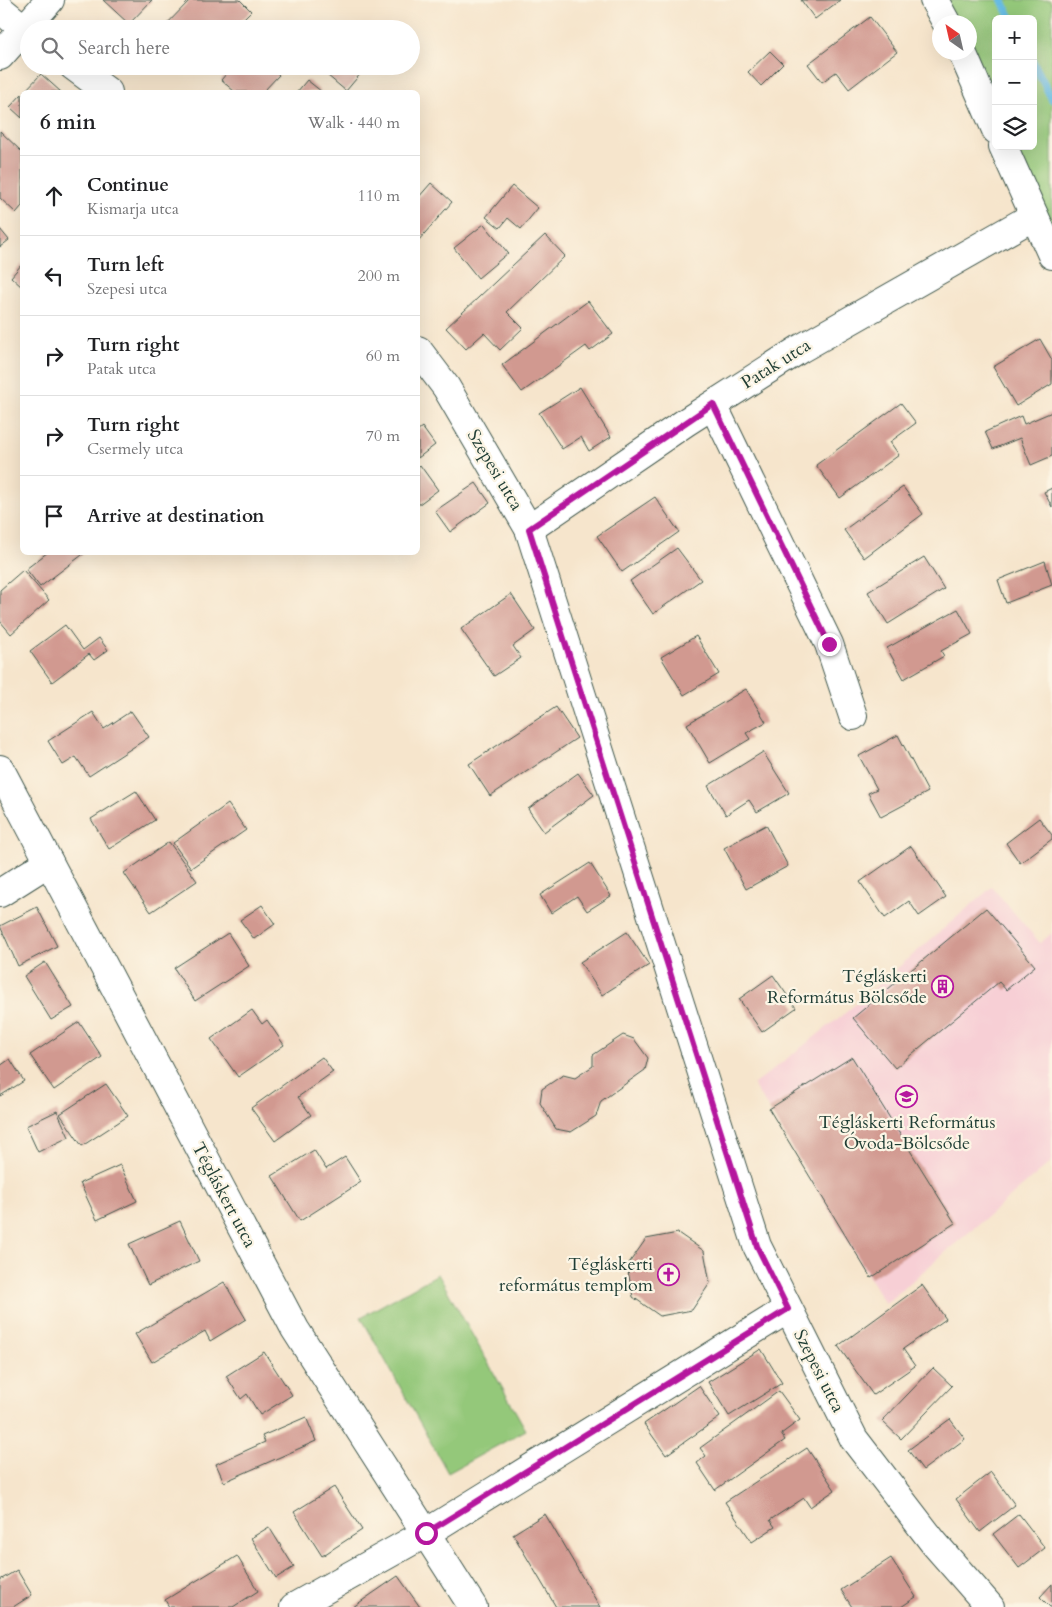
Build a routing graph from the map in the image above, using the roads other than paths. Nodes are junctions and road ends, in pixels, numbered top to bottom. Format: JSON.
{"nodes":[{"id":1,"x":50,"y":0,"type":"edge"},
{"id":2,"x":934,"y":0,"type":"edge"},
{"id":3,"x":0,"y":9,"type":"edge"},
{"id":4,"x":942,"y":15,"type":"edge"},
{"id":5,"x":35,"y":20,"type":"edge"},
{"id":6,"x":20,"y":25,"type":"edge"},
{"id":7,"x":20,"y":37,"type":"edge"},
{"id":8,"x":0,"y":56,"type":"edge"},
{"id":9,"x":965,"y":60,"type":"edge"},
{"id":10,"x":86,"y":75,"type":"edge"},
{"id":11,"x":105,"y":90,"type":"edge"},
{"id":12,"x":992,"y":121,"type":"edge"},
{"id":13,"x":1005,"y":150,"type":"edge"},
{"id":14,"x":1034,"y":216,"type":"junction"},
{"id":15,"x":1052,"y":255,"type":"edge"},
{"id":16,"x":420,"y":353,"type":"edge"},
{"id":17,"x":713,"y":404,"type":"junction"},
{"id":18,"x":529,"y":529,"type":"junction"},
{"id":19,"x":853,"y":716,"type":"dead end"},
{"id":20,"x":0,"y":769,"type":"edge"},
{"id":21,"x":49,"y":862,"type":"junction"},
{"id":22,"x":0,"y":893,"type":"edge"},
{"id":23,"x":788,"y":1309,"type":"junction"},
{"id":24,"x":426,"y":1533,"type":"junction"},
{"id":25,"x":294,"y":1607,"type":"edge"},
{"id":26,"x":473,"y":1607,"type":"edge"},
{"id":27,"x":990,"y":1607,"type":"edge"}],
"edges":[{"from":1,"to":5,"type":"street"},
{"from":2,"to":4,"type":"street"},
{"from":3,"to":6,"type":"street"},
{"from":7,"to":8,"type":"street"},
{"from":9,"to":12,"type":"street"},
{"from":10,"to":11,"type":"street"},
{"from":13,"to":14,"type":"street"},
{"from":14,"to":15,"type":"street"},
{"from":14,"to":17,"type":"street","name":"Patak utca"},
{"from":16,"to":18,"type":"street","name":"Szepesi utca"},
{"from":17,"to":18,"type":"street","name":"Patak utca"},
{"from":17,"to":19,"type":"street"},
{"from":18,"to":23,"type":"street","name":"Szepesi utca"},
{"from":20,"to":21,"type":"street","name":"Tégláskert utca"},
{"from":21,"to":22,"type":"street"},
{"from":21,"to":24,"type":"street","name":"Tégláskert utca"},
{"from":23,"to":24,"type":"street"},
{"from":23,"to":27,"type":"street","name":"Szepesi utca"},
{"from":24,"to":25,"type":"street"},
{"from":24,"to":26,"type":"street","name":"Tégláskert utca"}]}
